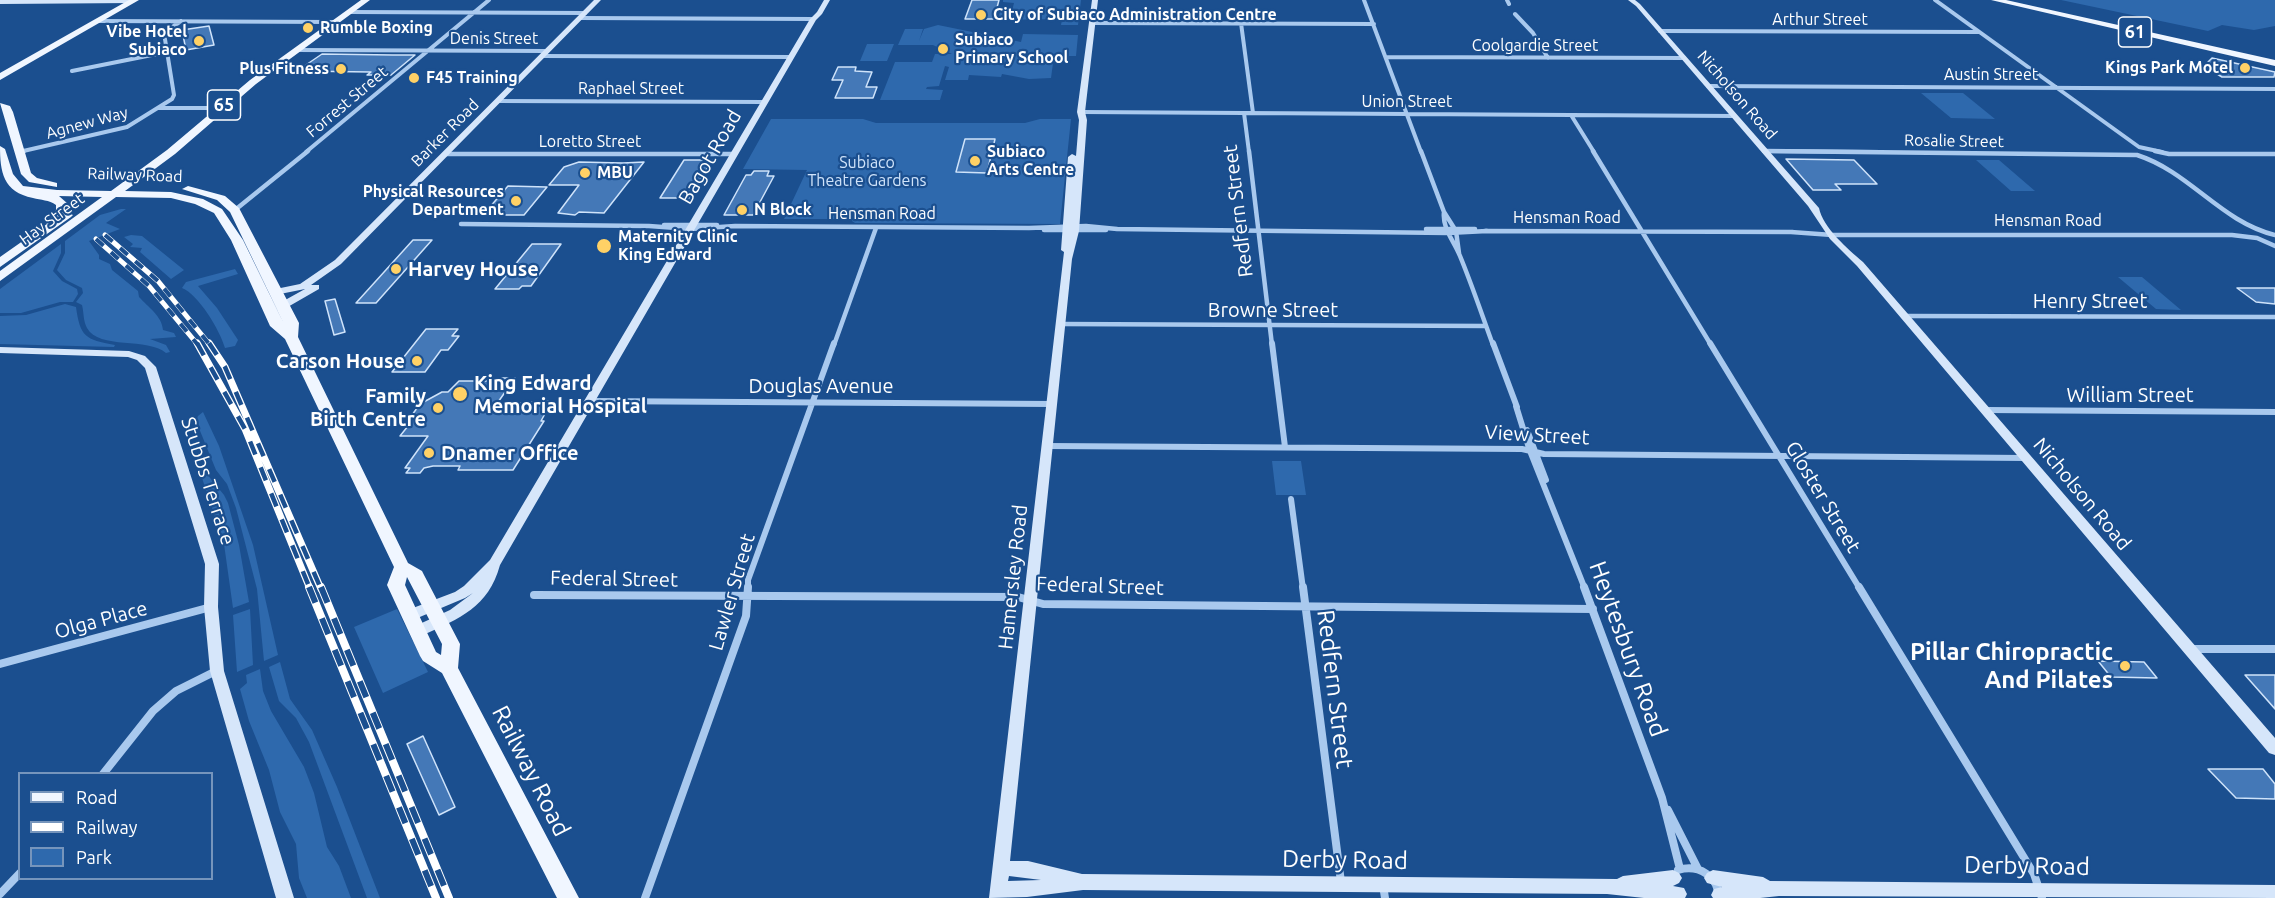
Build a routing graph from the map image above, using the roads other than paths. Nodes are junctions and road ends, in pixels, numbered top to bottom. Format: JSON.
{"nodes":[{"id":1,"x":366,"y":0,"type":"edge"},
{"id":2,"x":489,"y":0,"type":"edge"},
{"id":3,"x":598,"y":0,"type":"edge"},
{"id":4,"x":820,"y":0,"type":"edge"},
{"id":5,"x":827,"y":0,"type":"edge"},
{"id":6,"x":1095,"y":0,"type":"edge"},
{"id":7,"x":1365,"y":0,"type":"edge"},
{"id":8,"x":1935,"y":0,"type":"edge"},
{"id":9,"x":1995,"y":0,"type":"edge"},
{"id":10,"x":2024,"y":0,"type":"edge"},
{"id":11,"x":146,"y":1,"type":"edge"},
{"id":12,"x":131,"y":2,"type":"edge"},
{"id":13,"x":1636,"y":2,"type":"edge"},
{"id":14,"x":0,"y":3,"type":"edge"},
{"id":15,"x":350,"y":12,"type":"junction"},
{"id":16,"x":475,"y":12,"type":"junction"},
{"id":17,"x":1515,"y":14,"type":"dead end"},
{"id":18,"x":583,"y":15,"type":"junction"},
{"id":19,"x":813,"y":19,"type":"junction"},
{"id":20,"x":98,"y":21,"type":"junction"},
{"id":21,"x":181,"y":21,"type":"junction"},
{"id":22,"x":336,"y":22,"type":"junction"},
{"id":23,"x":1092,"y":23,"type":"junction"},
{"id":24,"x":1241,"y":24,"type":"junction"},
{"id":25,"x":1374,"y":24,"type":"junction"},
{"id":26,"x":1660,"y":31,"type":"junction"},
{"id":27,"x":1979,"y":32,"type":"junction"},
{"id":28,"x":296,"y":50,"type":"junction"},
{"id":29,"x":428,"y":51,"type":"junction"},
{"id":30,"x":167,"y":52,"type":"junction"},
{"id":31,"x":544,"y":54,"type":"junction"},
{"id":32,"x":2275,"y":56,"type":"edge"},
{"id":33,"x":791,"y":57,"type":"junction"},
{"id":34,"x":1386,"y":57,"type":"junction"},
{"id":35,"x":1548,"y":58,"type":"junction"},
{"id":36,"x":1684,"y":58,"type":"junction"},
{"id":37,"x":2275,"y":63,"type":"edge"},
{"id":38,"x":72,"y":71,"type":"dead end"},
{"id":39,"x":0,"y":77,"type":"edge"},
{"id":40,"x":1708,"y":86,"type":"junction"},
{"id":41,"x":2055,"y":88,"type":"junction"},
{"id":42,"x":2275,"y":89,"type":"edge"},
{"id":43,"x":498,"y":101,"type":"junction"},
{"id":44,"x":764,"y":102,"type":"junction"},
{"id":45,"x":0,"y":106,"type":"edge"},
{"id":46,"x":159,"y":108,"type":"junction"},
{"id":47,"x":220,"y":108,"type":"junction"},
{"id":48,"x":1081,"y":112,"type":"junction"},
{"id":49,"x":1244,"y":113,"type":"junction"},
{"id":50,"x":1253,"y":113,"type":"junction"},
{"id":51,"x":1408,"y":114,"type":"junction"},
{"id":52,"x":1571,"y":115,"type":"junction"},
{"id":53,"x":1734,"y":116,"type":"junction"},
{"id":54,"x":0,"y":149,"type":"edge"},
{"id":55,"x":1764,"y":151,"type":"junction"},
{"id":56,"x":19,"y":152,"type":"junction"},
{"id":57,"x":171,"y":152,"type":"junction"},
{"id":58,"x":445,"y":154,"type":"junction"},
{"id":59,"x":734,"y":154,"type":"junction"},
{"id":60,"x":2275,"y":154,"type":"edge"},
{"id":61,"x":2,"y":167,"type":"edge"},
{"id":62,"x":153,"y":184,"type":"junction"},
{"id":63,"x":20,"y":189,"type":"junction"},
{"id":64,"x":118,"y":190,"type":"junction"},
{"id":65,"x":100,"y":194,"type":"junction"},
{"id":66,"x":199,"y":201,"type":"junction"},
{"id":67,"x":93,"y":209,"type":"junction"},
{"id":68,"x":235,"y":210,"type":"junction"},
{"id":69,"x":1444,"y":212,"type":"junction"},
{"id":70,"x":461,"y":224,"type":"dead end"},
{"id":71,"x":692,"y":226,"type":"junction"},
{"id":72,"x":876,"y":228,"type":"junction"},
{"id":73,"x":1070,"y":229,"type":"junction"},
{"id":74,"x":1259,"y":230,"type":"junction"},
{"id":75,"x":1447,"y":231,"type":"junction"},
{"id":76,"x":1456,"y":231,"type":"junction"},
{"id":77,"x":1641,"y":232,"type":"junction"},
{"id":78,"x":1833,"y":233,"type":"junction"},
{"id":79,"x":2275,"y":235,"type":"edge"},
{"id":80,"x":37,"y":236,"type":"junction"},
{"id":81,"x":2275,"y":246,"type":"edge"},
{"id":82,"x":1459,"y":253,"type":"junction"},
{"id":83,"x":338,"y":262,"type":"junction"},
{"id":84,"x":0,"y":263,"type":"edge"},
{"id":85,"x":0,"y":277,"type":"edge"},
{"id":86,"x":275,"y":292,"type":"junction"},
{"id":87,"x":282,"y":306,"type":"junction"},
{"id":88,"x":1906,"y":316,"type":"junction"},
{"id":89,"x":2275,"y":317,"type":"edge"},
{"id":90,"x":1060,"y":324,"type":"junction"},
{"id":91,"x":1269,"y":325,"type":"junction"},
{"id":92,"x":1486,"y":326,"type":"junction"},
{"id":93,"x":291,"y":337,"type":"junction"},
{"id":94,"x":0,"y":350,"type":"edge"},
{"id":95,"x":590,"y":401,"type":"junction"},
{"id":96,"x":813,"y":403,"type":"junction"},
{"id":97,"x":1052,"y":404,"type":"junction"},
{"id":98,"x":1985,"y":410,"type":"junction"},
{"id":99,"x":2275,"y":412,"type":"edge"},
{"id":100,"x":1047,"y":446,"type":"junction"},
{"id":101,"x":1285,"y":447,"type":"junction"},
{"id":102,"x":1534,"y":452,"type":"junction"},
{"id":103,"x":1779,"y":456,"type":"junction"},
{"id":104,"x":2026,"y":458,"type":"junction"},
{"id":105,"x":1291,"y":499,"type":"dead end"},
{"id":106,"x":402,"y":567,"type":"junction"},
{"id":107,"x":534,"y":595,"type":"dead end"},
{"id":108,"x":748,"y":597,"type":"junction"},
{"id":109,"x":1030,"y":601,"type":"junction"},
{"id":110,"x":211,"y":607,"type":"junction"},
{"id":111,"x":1305,"y":607,"type":"junction"},
{"id":112,"x":1593,"y":609,"type":"junction"},
{"id":113,"x":435,"y":614,"type":"junction"},
{"id":114,"x":414,"y":623,"type":"junction"},
{"id":115,"x":2188,"y":648,"type":"junction"},
{"id":116,"x":2275,"y":649,"type":"edge"},
{"id":117,"x":0,"y":664,"type":"edge"},
{"id":118,"x":449,"y":668,"type":"junction"},
{"id":119,"x":217,"y":671,"type":"junction"},
{"id":120,"x":2275,"y":749,"type":"edge"},
{"id":121,"x":105,"y":772,"type":"edge"},
{"id":122,"x":1662,"y":798,"type":"junction"},
{"id":123,"x":1001,"y":868,"type":"junction"},
{"id":124,"x":18,"y":875,"type":"edge"},
{"id":125,"x":1083,"y":882,"type":"junction"},
{"id":126,"x":1341,"y":884,"type":"junction"},
{"id":127,"x":1678,"y":885,"type":"edge"},
{"id":128,"x":1712,"y":885,"type":"edge"},
{"id":129,"x":1384,"y":891,"type":"edge"},
{"id":130,"x":2275,"y":893,"type":"edge"},
{"id":131,"x":0,"y":894,"type":"edge"},
{"id":132,"x":998,"y":894,"type":"edge"},
{"id":133,"x":2040,"y":894,"type":"edge"},
{"id":134,"x":285,"y":898,"type":"edge"},
{"id":135,"x":568,"y":898,"type":"edge"},
{"id":136,"x":645,"y":898,"type":"edge"}],
"edges":[{"from":1,"to":15,"type":"main road","name":"Hay Street"},
{"from":2,"to":16,"type":"street","name":"Forrest Street"},
{"from":3,"to":18,"type":"street","name":"Barker Road"},
{"from":4,"to":19,"type":"street","name":"Bagot Road"},
{"from":5,"to":19,"type":"street","name":"Bagot Road"},
{"from":6,"to":23,"type":"street","name":"Hamersley Road"},
{"from":7,"to":25,"type":"street","name":"Heytesbury Road"},
{"from":8,"to":27,"type":"street"},
{"from":9,"to":37,"type":"main road","number":"61"},
{"from":10,"to":32,"type":"main road","number":"61"},
{"from":11,"to":12,"type":"main road"},
{"from":12,"to":14,"type":"street"},
{"from":12,"to":20,"type":"main road"},
{"from":13,"to":26,"type":"street","name":"Nicholson Road"},
{"from":15,"to":16,"type":"street"},
{"from":15,"to":22,"type":"main road","name":"Hay Street"},
{"from":16,"to":18,"type":"street"},
{"from":16,"to":29,"type":"street","name":"Forrest Street"},
{"from":17,"to":35,"type":"street"},
{"from":18,"to":19,"type":"street"},
{"from":18,"to":31,"type":"street","name":"Barker Road"},
{"from":19,"to":33,"type":"street","name":"Bagot Road"},
{"from":20,"to":21,"type":"street"},
{"from":20,"to":39,"type":"main road"},
{"from":21,"to":22,"type":"street"},
{"from":21,"to":30,"type":"street"},
{"from":22,"to":28,"type":"main road","name":"Hay Street","number":"65"},
{"from":23,"to":24,"type":"street"},
{"from":23,"to":48,"type":"street","name":"Hamersley Road"},
{"from":24,"to":25,"type":"street"},
{"from":24,"to":50,"type":"street"},
{"from":25,"to":34,"type":"street","name":"Heytesbury Road"},
{"from":26,"to":27,"type":"street","name":"Arthur Street"},
{"from":26,"to":36,"type":"street","name":"Nicholson Road"},
{"from":27,"to":41,"type":"street"},
{"from":28,"to":29,"type":"street","name":"Denis Street"},
{"from":28,"to":47,"type":"main road","name":"Hay Street","number":"65"},
{"from":29,"to":31,"type":"street","name":"Denis Street"},
{"from":29,"to":68,"type":"street","name":"Forrest Street"},
{"from":30,"to":38,"type":"street"},
{"from":30,"to":46,"type":"street"},
{"from":31,"to":33,"type":"street","name":"Denis Street"},
{"from":31,"to":43,"type":"street","name":"Barker Road"},
{"from":33,"to":44,"type":"street","name":"Bagot Road"},
{"from":34,"to":35,"type":"street","name":"Coolgardie Street"},
{"from":34,"to":51,"type":"street","name":"Heytesbury Road"},
{"from":35,"to":36,"type":"street","name":"Coolgardie Street"},
{"from":36,"to":40,"type":"street","name":"Nicholson Road"},
{"from":40,"to":41,"type":"street","name":"Austin Street"},
{"from":40,"to":53,"type":"street","name":"Nicholson Road"},
{"from":41,"to":42,"type":"street","name":"Austin Street"},
{"from":41,"to":60,"type":"street"},
{"from":43,"to":44,"type":"street","name":"Raphael Street"},
{"from":43,"to":58,"type":"street","name":"Barker Road"},
{"from":44,"to":59,"type":"street","name":"Bagot Road"},
{"from":45,"to":56,"type":"main road"},
{"from":46,"to":47,"type":"street"},
{"from":46,"to":56,"type":"street","name":"Agnew Way"},
{"from":47,"to":57,"type":"main road","name":"Hay Street","number":"65"},
{"from":48,"to":49,"type":"street","name":"Union Street"},
{"from":48,"to":73,"type":"street","name":"Hamersley Road"},
{"from":49,"to":50,"type":"street","name":"Union Street"},
{"from":49,"to":74,"type":"street","name":"Redfern Street"},
{"from":50,"to":51,"type":"street","name":"Union Street"},
{"from":51,"to":52,"type":"street","name":"Union Street"},
{"from":51,"to":69,"type":"street","name":"Heytesbury Road"},
{"from":52,"to":53,"type":"street","name":"Union Street"},
{"from":52,"to":77,"type":"street","name":"Gloster Street"},
{"from":53,"to":55,"type":"street","name":"Nicholson Road"},
{"from":54,"to":61,"type":"main road"},
{"from":55,"to":78,"type":"street","name":"Nicholson Road"},
{"from":55,"to":79,"type":"street","name":"Rosalie Street"},
{"from":56,"to":64,"type":"main road"},
{"from":57,"to":62,"type":"main road"},
{"from":57,"to":64,"type":"main road","name":"Hay Street","number":"65"},
{"from":58,"to":59,"type":"street","name":"Loretto Street"},
{"from":58,"to":83,"type":"street","name":"Barker Road"},
{"from":59,"to":71,"type":"street","name":"Bagot Road"},
{"from":61,"to":63,"type":"main road"},
{"from":62,"to":64,"type":"main road"},
{"from":62,"to":68,"type":"main road"},
{"from":63,"to":65,"type":"main road","name":"Railway Road"},
{"from":63,"to":80,"type":"main road"},
{"from":64,"to":65,"type":"main road","name":"Railway Road"},
{"from":64,"to":66,"type":"main road","name":"Railway Road"},
{"from":64,"to":67,"type":"main road","name":"Hay Street","number":"65"},
{"from":65,"to":80,"type":"main road","name":"Hay Street"},
{"from":66,"to":67,"type":"main road"},
{"from":66,"to":93,"type":"main road","name":"Railway Road"},
{"from":67,"to":85,"type":"main road","name":"Hay Street","number":"65"},
{"from":68,"to":86,"type":"main road","name":"Railway Road"},
{"from":69,"to":75,"type":"street","name":"Heytesbury Road"},
{"from":69,"to":76,"type":"street","name":"Heytesbury Road"},
{"from":70,"to":71,"type":"street","name":"Hensman Road"},
{"from":71,"to":72,"type":"street","name":"Hensman Road"},
{"from":71,"to":95,"type":"street","name":"Bagot Road"},
{"from":72,"to":73,"type":"street","name":"Hensman Road"},
{"from":72,"to":96,"type":"street","name":"Lawler Street"},
{"from":73,"to":74,"type":"street","name":"Hensman Road"},
{"from":73,"to":90,"type":"street","name":"Hamersley Road"},
{"from":74,"to":75,"type":"street","name":"Hensman Road"},
{"from":74,"to":91,"type":"street","name":"Redfern Street"},
{"from":75,"to":76,"type":"street","name":"Hensman Road"},
{"from":75,"to":82,"type":"street","name":"Heytesbury Road"},
{"from":76,"to":77,"type":"street","name":"Hensman Road"},
{"from":76,"to":82,"type":"street","name":"Heytesbury Road"},
{"from":77,"to":78,"type":"street","name":"Hensman Road"},
{"from":77,"to":103,"type":"street","name":"Gloster Street"},
{"from":78,"to":81,"type":"street","name":"Hensman Road"},
{"from":78,"to":88,"type":"street","name":"Nicholson Road"},
{"from":80,"to":84,"type":"main road","name":"Hay Street"},
{"from":82,"to":92,"type":"street","name":"Heytesbury Road"},
{"from":83,"to":86,"type":"street","name":"Barker Road"},
{"from":83,"to":87,"type":"street","name":"Barker Road"},
{"from":86,"to":87,"type":"main road","name":"Railway Road"},
{"from":87,"to":93,"type":"main road","name":"Railway Road"},
{"from":88,"to":89,"type":"street","name":"Henry Street"},
{"from":88,"to":98,"type":"street","name":"Nicholson Road"},
{"from":90,"to":91,"type":"street","name":"Browne Street"},
{"from":90,"to":97,"type":"street","name":"Hamersley Road"},
{"from":91,"to":92,"type":"street","name":"Browne Street"},
{"from":91,"to":101,"type":"street","name":"Redfern Street"},
{"from":92,"to":102,"type":"street","name":"Heytesbury Road"},
{"from":93,"to":106,"type":"main road","name":"Railway Road"},
{"from":94,"to":110,"type":"street","name":"Stubbs Terrace"},
{"from":95,"to":96,"type":"street","name":"Douglas Avenue"},
{"from":95,"to":113,"type":"street","name":"Bagot Road"},
{"from":96,"to":97,"type":"street","name":"Douglas Avenue"},
{"from":96,"to":108,"type":"street","name":"Lawler Street"},
{"from":97,"to":100,"type":"street","name":"Hamersley Road"},
{"from":98,"to":99,"type":"street","name":"William Street"},
{"from":98,"to":104,"type":"street","name":"Nicholson Road"},
{"from":100,"to":101,"type":"street","name":"View Street"},
{"from":100,"to":109,"type":"street","name":"Hamersley Road"},
{"from":101,"to":102,"type":"street","name":"View Street"},
{"from":102,"to":103,"type":"street","name":"View Street"},
{"from":102,"to":112,"type":"street","name":"Heytesbury Road"},
{"from":103,"to":104,"type":"street","name":"View Street"},
{"from":103,"to":133,"type":"street","name":"Gloster Street"},
{"from":104,"to":115,"type":"street","name":"Nicholson Road"},
{"from":105,"to":111,"type":"street","name":"Redfern Street"},
{"from":106,"to":113,"type":"main road","name":"Railway Road"},
{"from":106,"to":114,"type":"main road","name":"Railway Road"},
{"from":107,"to":108,"type":"street","name":"Federal Street"},
{"from":108,"to":109,"type":"street","name":"Federal Street"},
{"from":108,"to":136,"type":"street","name":"Lawler Street"},
{"from":109,"to":111,"type":"street","name":"Federal Street"},
{"from":109,"to":123,"type":"street","name":"Hamersley Road"},
{"from":110,"to":117,"type":"street","name":"Olga Place"},
{"from":110,"to":119,"type":"street","name":"Stubbs Terrace"},
{"from":111,"to":112,"type":"street","name":"Federal Street"},
{"from":111,"to":126,"type":"street","name":"Redfern Street"},
{"from":112,"to":122,"type":"street","name":"Heytesbury Road"},
{"from":113,"to":114,"type":"street","name":"Bagot Road"},
{"from":113,"to":118,"type":"main road","name":"Railway Road"},
{"from":114,"to":118,"type":"main road","name":"Railway Road"},
{"from":115,"to":116,"type":"street"},
{"from":115,"to":120,"type":"street","name":"Nicholson Road"},
{"from":118,"to":135,"type":"main road","name":"Railway Road"},
{"from":119,"to":121,"type":"street"},
{"from":119,"to":134,"type":"street","name":"Stubbs Terrace"},
{"from":122,"to":127,"type":"street","name":"Heytesbury Road"},
{"from":122,"to":128,"type":"street","name":"Heytesbury Road"},
{"from":123,"to":125,"type":"street","name":"Derby Road"},
{"from":123,"to":132,"type":"street","name":"Hamersley Road"},
{"from":124,"to":131,"type":"street"},
{"from":125,"to":126,"type":"street","name":"Derby Road"},
{"from":125,"to":132,"type":"street","name":"Derby Road"},
{"from":126,"to":129,"type":"street","name":"Derby Road"},
{"from":127,"to":128,"type":"street"},
{"from":127,"to":129,"type":"street","name":"Derby Road"},
{"from":128,"to":133,"type":"street","name":"Derby Road"},
{"from":130,"to":133,"type":"street","name":"Derby Road"}]}
